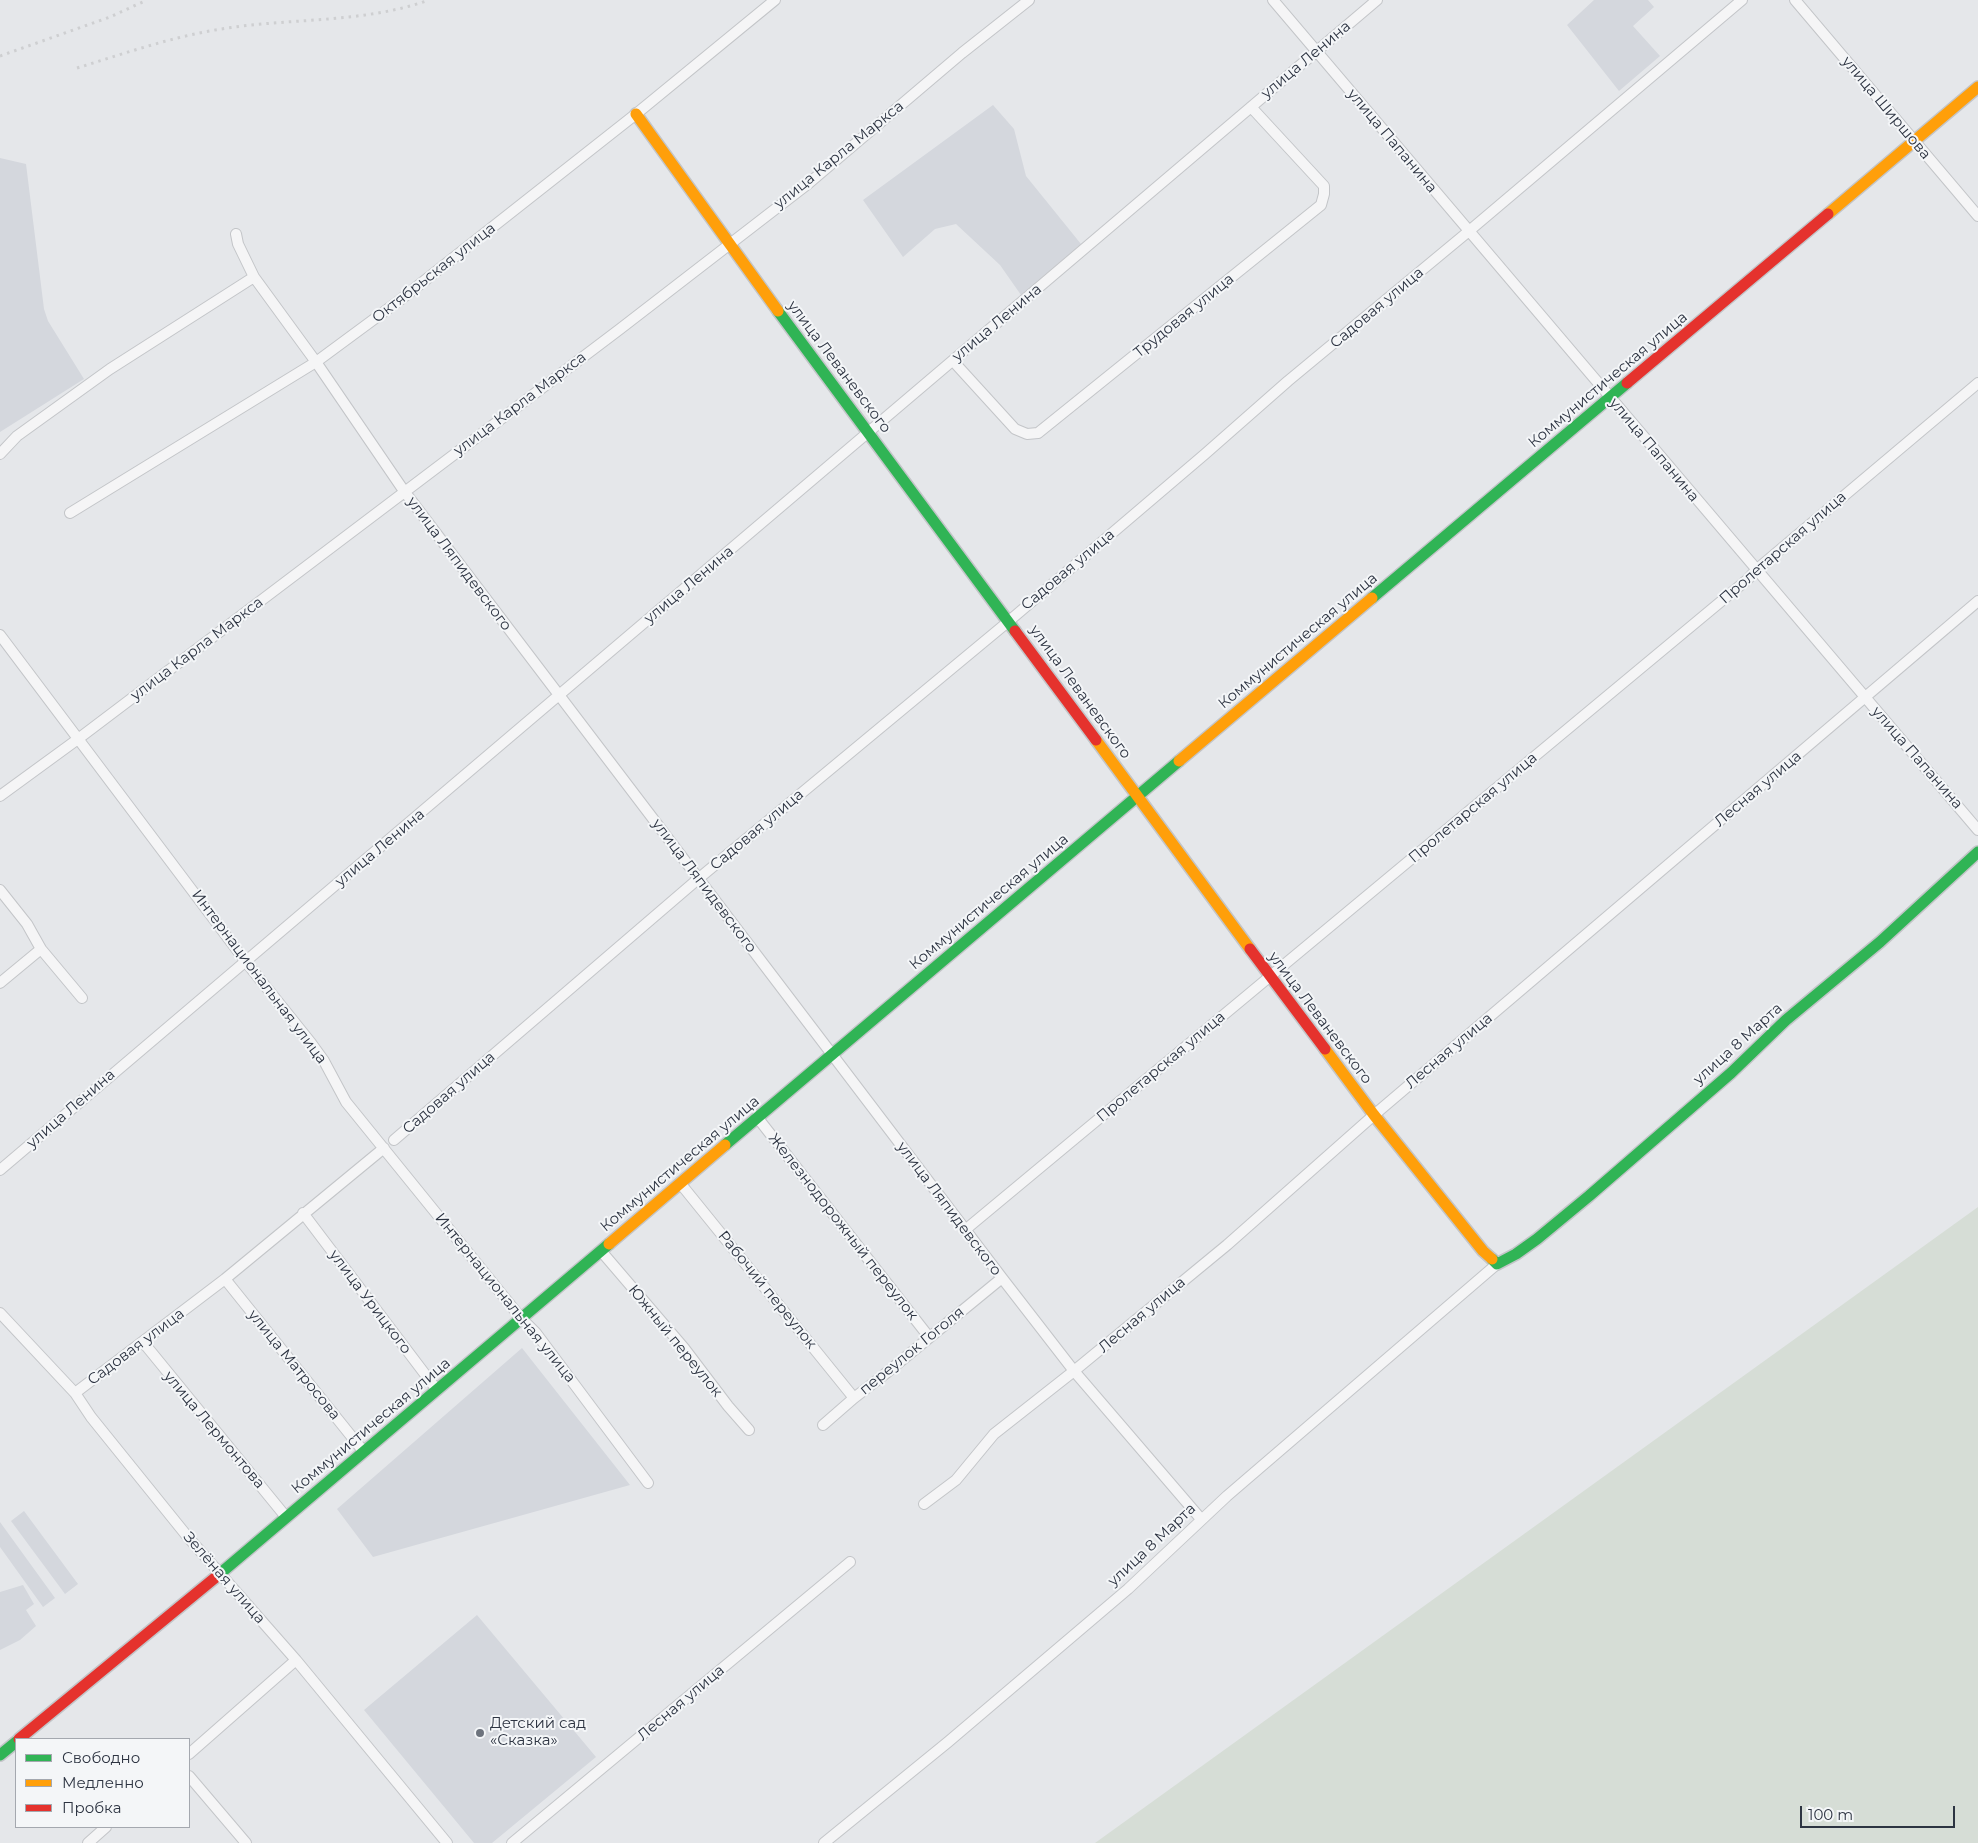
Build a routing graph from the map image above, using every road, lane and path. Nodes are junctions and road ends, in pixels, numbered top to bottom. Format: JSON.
{"nodes":[{"id":1,"x":775,"y":0,"type":"edge"},
{"id":2,"x":1029,"y":0,"type":"edge"},
{"id":3,"x":1274,"y":0,"type":"edge"},
{"id":4,"x":1377,"y":0,"type":"edge"},
{"id":5,"x":1742,"y":0,"type":"edge"},
{"id":6,"x":1795,"y":0,"type":"edge"},
{"id":7,"x":1316,"y":51,"type":"junction"},
{"id":8,"x":1978,"y":87,"type":"edge"},
{"id":9,"x":1251,"y":107,"type":"junction"},
{"id":10,"x":636,"y":114,"type":"junction"},
{"id":11,"x":1914,"y":142,"type":"junction"},
{"id":12,"x":1978,"y":216,"type":"edge"},
{"id":13,"x":1469,"y":231,"type":"junction"},
{"id":14,"x":236,"y":234,"type":"dead end"},
{"id":15,"x":729,"y":244,"type":"junction"},
{"id":16,"x":254,"y":277,"type":"junction"},
{"id":17,"x":953,"y":361,"type":"junction"},
{"id":18,"x":316,"y":362,"type":"junction"},
{"id":19,"x":1978,"y":383,"type":"edge"},
{"id":20,"x":1610,"y":398,"type":"junction"},
{"id":21,"x":869,"y":433,"type":"junction"},
{"id":22,"x":0,"y":454,"type":"edge"},
{"id":23,"x":404,"y":491,"type":"junction"},
{"id":24,"x":70,"y":513,"type":"dead end"},
{"id":25,"x":1756,"y":570,"type":"junction"},
{"id":26,"x":1978,"y":601,"type":"edge"},
{"id":27,"x":1009,"y":621,"type":"junction"},
{"id":28,"x":0,"y":635,"type":"edge"},
{"id":29,"x":558,"y":695,"type":"junction"},
{"id":30,"x":1865,"y":698,"type":"junction"},
{"id":31,"x":78,"y":739,"type":"junction"},
{"id":32,"x":1138,"y":795,"type":"junction"},
{"id":33,"x":0,"y":796,"type":"edge"},
{"id":34,"x":1978,"y":830,"type":"edge"},
{"id":35,"x":1978,"y":852,"type":"edge"},
{"id":36,"x":698,"y":879,"type":"junction"},
{"id":37,"x":0,"y":890,"type":"edge"},
{"id":38,"x":41,"y":949,"type":"junction"},
{"id":39,"x":246,"y":962,"type":"junction"},
{"id":40,"x":1270,"y":976,"type":"junction"},
{"id":41,"x":0,"y":983,"type":"edge"},
{"id":42,"x":82,"y":998,"type":"dead end"},
{"id":43,"x":832,"y":1055,"type":"junction"},
{"id":44,"x":1374,"y":1114,"type":"junction"},
{"id":45,"x":757,"y":1117,"type":"junction"},
{"id":46,"x":394,"y":1140,"type":"dead end"},
{"id":47,"x":384,"y":1148,"type":"junction"},
{"id":48,"x":0,"y":1170,"type":"edge"},
{"id":49,"x":680,"y":1183,"type":"junction"},
{"id":50,"x":303,"y":1214,"type":"junction"},
{"id":51,"x":965,"y":1230,"type":"junction"},
{"id":52,"x":601,"y":1251,"type":"junction"},
{"id":53,"x":1497,"y":1264,"type":"junction"},
{"id":54,"x":1002,"y":1278,"type":"junction"},
{"id":55,"x":225,"y":1279,"type":"junction"},
{"id":56,"x":0,"y":1313,"type":"edge"},
{"id":57,"x":521,"y":1318,"type":"junction"},
{"id":58,"x":930,"y":1337,"type":"junction"},
{"id":59,"x":143,"y":1342,"type":"junction"},
{"id":60,"x":1074,"y":1371,"type":"junction"},
{"id":61,"x":437,"y":1390,"type":"junction"},
{"id":62,"x":74,"y":1392,"type":"junction"},
{"id":63,"x":854,"y":1398,"type":"junction"},
{"id":64,"x":823,"y":1425,"type":"dead end"},
{"id":65,"x":750,"y":1430,"type":"dead end"},
{"id":66,"x":364,"y":1452,"type":"junction"},
{"id":67,"x":648,"y":1483,"type":"dead end"},
{"id":68,"x":924,"y":1504,"type":"dead end"},
{"id":69,"x":286,"y":1517,"type":"junction"},
{"id":70,"x":1201,"y":1519,"type":"junction"},
{"id":71,"x":850,"y":1562,"type":"dead end"},
{"id":72,"x":220,"y":1574,"type":"junction"},
{"id":73,"x":296,"y":1660,"type":"junction"},
{"id":74,"x":20,"y":1738,"type":"edge"},
{"id":75,"x":15,"y":1742,"type":"edge"},
{"id":76,"x":190,"y":1753,"type":"edge"},
{"id":77,"x":0,"y":1755,"type":"edge"},
{"id":78,"x":190,"y":1777,"type":"edge"},
{"id":79,"x":105,"y":1828,"type":"edge"},
{"id":80,"x":93,"y":1841,"type":"edge"},
{"id":81,"x":246,"y":1843,"type":"edge"},
{"id":82,"x":447,"y":1843,"type":"edge"},
{"id":83,"x":512,"y":1843,"type":"edge"},
{"id":84,"x":824,"y":1843,"type":"edge"}],
"edges":[{"from":1,"to":10,"type":"street","name":"Октябрьская улица"},
{"from":2,"to":15,"type":"street","name":"улица Карла Маркса"},
{"from":3,"to":7,"type":"street","name":"улица Папанина"},
{"from":4,"to":7,"type":"street","name":"улица Ленина"},
{"from":5,"to":13,"type":"street","name":"Садовая улица"},
{"from":6,"to":11,"type":"street","name":"улица Ширшова"},
{"from":7,"to":9,"type":"street","name":"улица Ленина"},
{"from":7,"to":13,"type":"street","name":"улица Папанина"},
{"from":8,"to":11,"type":"street","name":"Коммунистическая улица"},
{"from":9,"to":17,"type":"street","name":"улица Ленина"},
{"from":9,"to":17,"type":"street","name":"Трудовая улица"},
{"from":10,"to":15,"type":"street","name":"улица Леваневского"},
{"from":10,"to":18,"type":"street","name":"Октябрьская улица"},
{"from":11,"to":12,"type":"street","name":"улица Ширшова"},
{"from":11,"to":20,"type":"street","name":"Коммунистическая улица"},
{"from":13,"to":20,"type":"street","name":"улица Папанина"},
{"from":13,"to":27,"type":"street","name":"Садовая улица"},
{"from":14,"to":16,"type":"street","name":"улица Ляпидевского"},
{"from":15,"to":21,"type":"street","name":"улица Леваневского"},
{"from":15,"to":23,"type":"street","name":"улица Карла Маркса"},
{"from":16,"to":18,"type":"street","name":"улица Ляпидевского"},
{"from":16,"to":22,"type":"street"},
{"from":17,"to":21,"type":"street","name":"улица Ленина"},
{"from":18,"to":23,"type":"street","name":"улица Ляпидевского"},
{"from":18,"to":24,"type":"street","name":"Октябрьская улица"},
{"from":19,"to":25,"type":"street","name":"Пролетарская улица"},
{"from":20,"to":25,"type":"street","name":"улица Папанина"},
{"from":20,"to":32,"type":"street","name":"Коммунистическая улица"},
{"from":21,"to":27,"type":"street","name":"улица Леваневского"},
{"from":21,"to":29,"type":"street","name":"улица Ленина"},
{"from":23,"to":29,"type":"street","name":"улица Ляпидевского"},
{"from":23,"to":31,"type":"street","name":"улица Карла Маркса"},
{"from":25,"to":30,"type":"street","name":"улица Папанина"},
{"from":25,"to":40,"type":"street","name":"Пролетарская улица"},
{"from":26,"to":30,"type":"street","name":"Лесная улица"},
{"from":27,"to":32,"type":"street","name":"улица Леваневского"},
{"from":27,"to":36,"type":"street","name":"Садовая улица"},
{"from":28,"to":31,"type":"street","name":"Интернациональная улица"},
{"from":29,"to":36,"type":"street","name":"улица Ляпидевского"},
{"from":29,"to":39,"type":"street","name":"улица Ленина"},
{"from":30,"to":34,"type":"street","name":"улица Папанина"},
{"from":30,"to":44,"type":"street","name":"Лесная улица"},
{"from":31,"to":33,"type":"street","name":"улица Карла Маркса"},
{"from":31,"to":39,"type":"street","name":"Интернациональная улица"},
{"from":32,"to":40,"type":"street","name":"улица Леваневского"},
{"from":32,"to":43,"type":"street","name":"Коммунистическая улица"},
{"from":35,"to":53,"type":"street","name":"улица 8 Марта"},
{"from":36,"to":43,"type":"street","name":"улица Ляпидевского"},
{"from":36,"to":46,"type":"street","name":"Садовая улица"},
{"from":37,"to":38,"type":"street"},
{"from":38,"to":41,"type":"street"},
{"from":38,"to":42,"type":"street"},
{"from":39,"to":47,"type":"street","name":"Интернациональная улица"},
{"from":39,"to":48,"type":"street","name":"улица Ленина"},
{"from":40,"to":44,"type":"street","name":"улица Леваневского"},
{"from":40,"to":51,"type":"street","name":"Пролетарская улица"},
{"from":43,"to":45,"type":"street","name":"Коммунистическая улица"},
{"from":43,"to":51,"type":"street","name":"улица Ляпидевского"},
{"from":44,"to":53,"type":"street","name":"улица Леваневского"},
{"from":44,"to":60,"type":"street","name":"Лесная улица"},
{"from":45,"to":49,"type":"street","name":"Коммунистическая улица"},
{"from":45,"to":58,"type":"street","name":"Железнодорожный переулок"},
{"from":47,"to":50,"type":"street","name":"Садовая улица"},
{"from":47,"to":57,"type":"street","name":"Интернациональная улица"},
{"from":49,"to":52,"type":"street","name":"Коммунистическая улица"},
{"from":49,"to":63,"type":"street","name":"Рабочий переулок"},
{"from":50,"to":55,"type":"street","name":"Садовая улица"},
{"from":50,"to":61,"type":"street","name":"улица Урицкого"},
{"from":51,"to":54,"type":"street","name":"улица Ляпидевского"},
{"from":52,"to":57,"type":"street","name":"Коммунистическая улица"},
{"from":52,"to":65,"type":"street","name":"Южный переулок"},
{"from":53,"to":70,"type":"street","name":"улица 8 Марта"},
{"from":54,"to":58,"type":"street","name":"переулок Гоголя"},
{"from":54,"to":60,"type":"street","name":"улица Ляпидевского"},
{"from":55,"to":59,"type":"street","name":"Садовая улица"},
{"from":55,"to":66,"type":"street","name":"улица Матросова"},
{"from":56,"to":62,"type":"street","name":"Зелёная улица"},
{"from":57,"to":61,"type":"street","name":"Коммунистическая улица"},
{"from":57,"to":67,"type":"street","name":"Интернациональная улица"},
{"from":58,"to":63,"type":"street","name":"переулок Гоголя"},
{"from":59,"to":62,"type":"street","name":"Садовая улица"},
{"from":59,"to":69,"type":"street","name":"улица Лермонтова"},
{"from":60,"to":68,"type":"street","name":"Лесная улица"},
{"from":60,"to":70,"type":"street","name":"улица Ляпидевского"},
{"from":61,"to":66,"type":"street","name":"Коммунистическая улица"},
{"from":62,"to":72,"type":"street","name":"Зелёная улица"},
{"from":63,"to":64,"type":"street","name":"переулок Гоголя"},
{"from":66,"to":69,"type":"street","name":"Коммунистическая улица"},
{"from":69,"to":72,"type":"street","name":"Коммунистическая улица"},
{"from":70,"to":84,"type":"street","name":"улица 8 Марта"},
{"from":71,"to":83,"type":"street","name":"Лесная улица"},
{"from":72,"to":73,"type":"street","name":"Зелёная улица"},
{"from":72,"to":74,"type":"street","name":"Коммунистическая улица"},
{"from":73,"to":76,"type":"street"},
{"from":73,"to":82,"type":"street","name":"Зелёная улица"},
{"from":75,"to":77,"type":"street","name":"Коммунистическая улица"},
{"from":78,"to":81,"type":"street"},
{"from":79,"to":80,"type":"street"}]}
